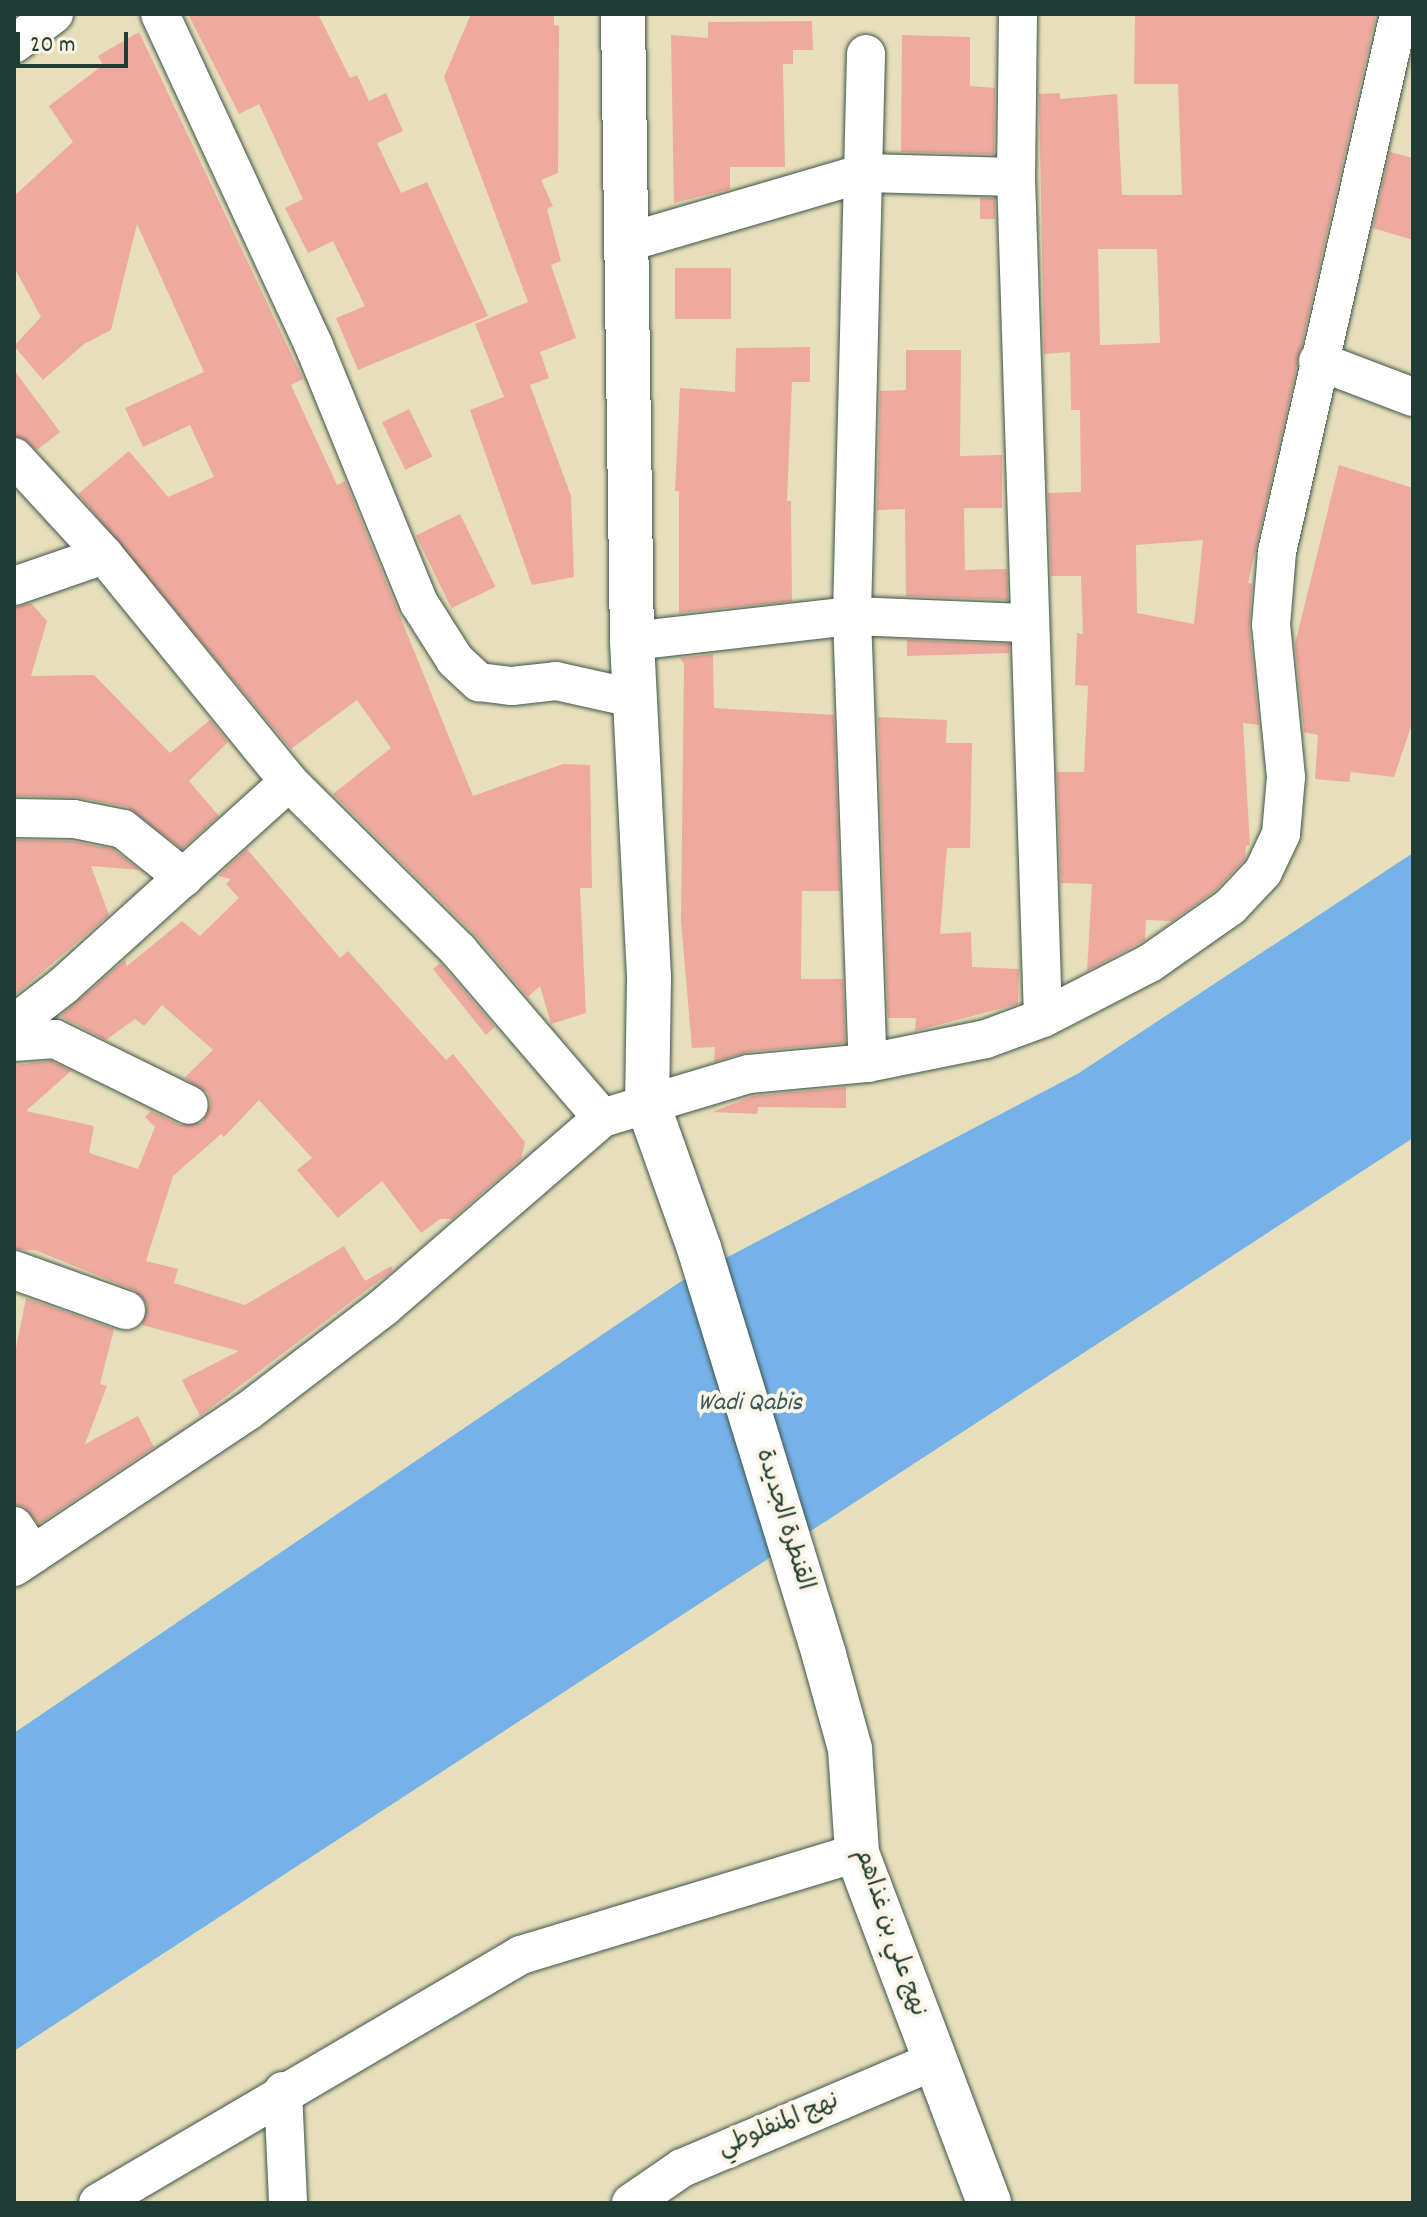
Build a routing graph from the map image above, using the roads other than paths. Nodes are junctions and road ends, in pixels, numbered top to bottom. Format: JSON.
{"nodes":[{"id":1,"x":54,"y":14,"type":"edge"},
{"id":2,"x":160,"y":14,"type":"edge"},
{"id":3,"x":623,"y":14,"type":"edge"},
{"id":4,"x":1018,"y":14,"type":"edge"},
{"id":5,"x":1399,"y":14,"type":"edge"},
{"id":6,"x":14,"y":44,"type":"edge"},
{"id":7,"x":866,"y":54,"type":"dead end"},
{"id":8,"x":865,"y":173,"type":"junction"},
{"id":9,"x":1016,"y":177,"type":"junction"},
{"id":10,"x":625,"y":243,"type":"junction"},
{"id":11,"x":1318,"y":361,"type":"junction"},
{"id":12,"x":1413,"y":397,"type":"edge"},
{"id":13,"x":14,"y":457,"type":"edge"},
{"id":14,"x":104,"y":555,"type":"junction"},
{"id":15,"x":14,"y":586,"type":"edge"},
{"id":16,"x":852,"y":616,"type":"junction"},
{"id":17,"x":1030,"y":623,"type":"junction"},
{"id":18,"x":632,"y":641,"type":"junction"},
{"id":19,"x":637,"y":699,"type":"junction"},
{"id":20,"x":289,"y":782,"type":"junction"},
{"id":21,"x":14,"y":818,"type":"edge"},
{"id":22,"x":184,"y":878,"type":"junction"},
{"id":23,"x":1043,"y":1018,"type":"junction"},
{"id":24,"x":14,"y":1024,"type":"edge"},
{"id":25,"x":14,"y":1042,"type":"edge"},
{"id":26,"x":868,"y":1063,"type":"junction"},
{"id":27,"x":647,"y":1102,"type":"junction"},
{"id":28,"x":189,"y":1105,"type":"dead end"},
{"id":29,"x":602,"y":1118,"type":"junction"},
{"id":30,"x":14,"y":1270,"type":"edge"},
{"id":31,"x":126,"y":1310,"type":"dead end"},
{"id":32,"x":20,"y":1549,"type":"edge"},
{"id":33,"x":824,"y":1655,"type":"joint"},
{"id":34,"x":857,"y":1853,"type":"junction"},
{"id":35,"x":934,"y":2061,"type":"junction"},
{"id":36,"x":283,"y":2091,"type":"junction"},
{"id":37,"x":98,"y":2203,"type":"edge"},
{"id":38,"x":288,"y":2203,"type":"edge"},
{"id":39,"x":631,"y":2203,"type":"edge"},
{"id":40,"x":989,"y":2203,"type":"edge"}],
"edges":[{"from":1,"to":6,"type":"street"},
{"from":2,"to":19,"type":"street"},
{"from":3,"to":10,"type":"main road"},
{"from":4,"to":9,"type":"street"},
{"from":5,"to":11,"type":"street"},
{"from":7,"to":8,"type":"street"},
{"from":8,"to":9,"type":"street"},
{"from":8,"to":10,"type":"street"},
{"from":8,"to":16,"type":"street"},
{"from":9,"to":17,"type":"street"},
{"from":10,"to":18,"type":"main road"},
{"from":11,"to":12,"type":"street"},
{"from":11,"to":23,"type":"street"},
{"from":13,"to":14,"type":"street"},
{"from":14,"to":15,"type":"street"},
{"from":14,"to":20,"type":"street"},
{"from":16,"to":17,"type":"street"},
{"from":16,"to":18,"type":"street"},
{"from":16,"to":26,"type":"street"},
{"from":17,"to":23,"type":"street"},
{"from":18,"to":19,"type":"main road"},
{"from":19,"to":27,"type":"main road"},
{"from":20,"to":22,"type":"street"},
{"from":20,"to":29,"type":"street"},
{"from":21,"to":22,"type":"street"},
{"from":22,"to":24,"type":"street"},
{"from":23,"to":26,"type":"street"},
{"from":25,"to":28,"type":"street"},
{"from":26,"to":27,"type":"street"},
{"from":27,"to":29,"type":"street"},
{"from":27,"to":33,"type":"main road","name":"القنطرة الجديدة"},
{"from":29,"to":32,"type":"street"},
{"from":30,"to":31,"type":"street"},
{"from":33,"to":34,"type":"main road","name":"نهج علي بن غذاهم"},
{"from":34,"to":35,"type":"main road","name":"نهج علي بن غذاهم"},
{"from":34,"to":36,"type":"street"},
{"from":35,"to":39,"type":"street","name":"نهج المنفلوطي"},
{"from":35,"to":40,"type":"main road","name":"نهج علي بن غذاهم"},
{"from":36,"to":37,"type":"street"},
{"from":36,"to":38,"type":"street"}]}
